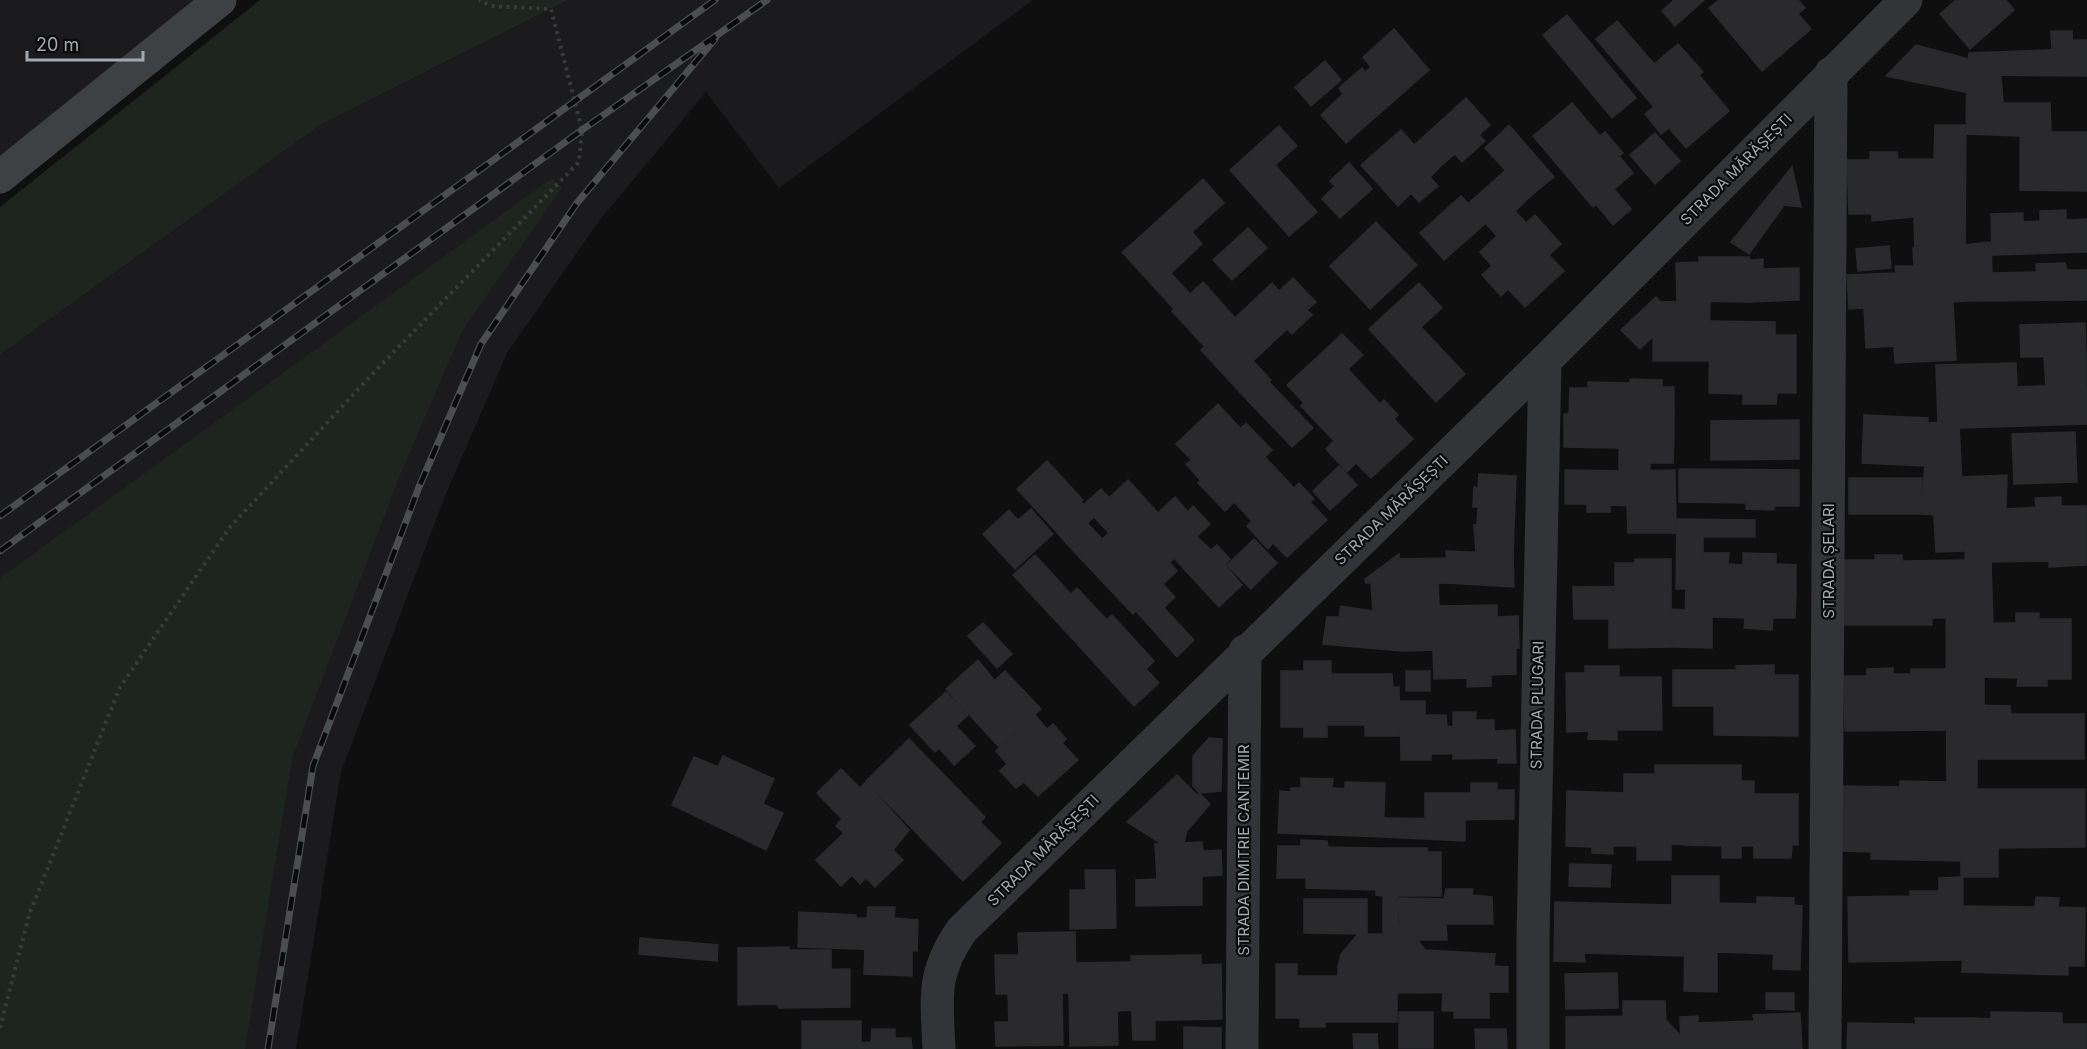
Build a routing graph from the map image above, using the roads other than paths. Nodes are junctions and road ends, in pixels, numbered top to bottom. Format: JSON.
{"nodes":[{"id":1,"x":220,"y":0,"type":"edge"},
{"id":2,"x":1906,"y":0,"type":"edge"},
{"id":3,"x":1832,"y":73,"type":"junction"},
{"id":4,"x":0,"y":177,"type":"edge"},
{"id":5,"x":1545,"y":361,"type":"junction"},
{"id":6,"x":1245,"y":651,"type":"junction"},
{"id":7,"x":939,"y":1049,"type":"edge"},
{"id":8,"x":1242,"y":1049,"type":"edge"},
{"id":9,"x":1533,"y":1049,"type":"edge"},
{"id":10,"x":1825,"y":1049,"type":"edge"}],
"edges":[{"from":1,"to":4,"type":"street"},
{"from":2,"to":3,"type":"street","name":"STRADA MĂRĂȘEȘTI"},
{"from":3,"to":5,"type":"street","name":"STRADA MĂRĂȘEȘTI"},
{"from":3,"to":10,"type":"street","name":"STRADA ȘELARI"},
{"from":5,"to":6,"type":"street","name":"STRADA MĂRĂȘEȘTI"},
{"from":5,"to":9,"type":"street","name":"STRADA PLUGARI"},
{"from":6,"to":7,"type":"street","name":"STRADA MĂRĂȘEȘTI"},
{"from":6,"to":8,"type":"street","name":"STRADA DIMITRIE CANTEMIR"}]}
